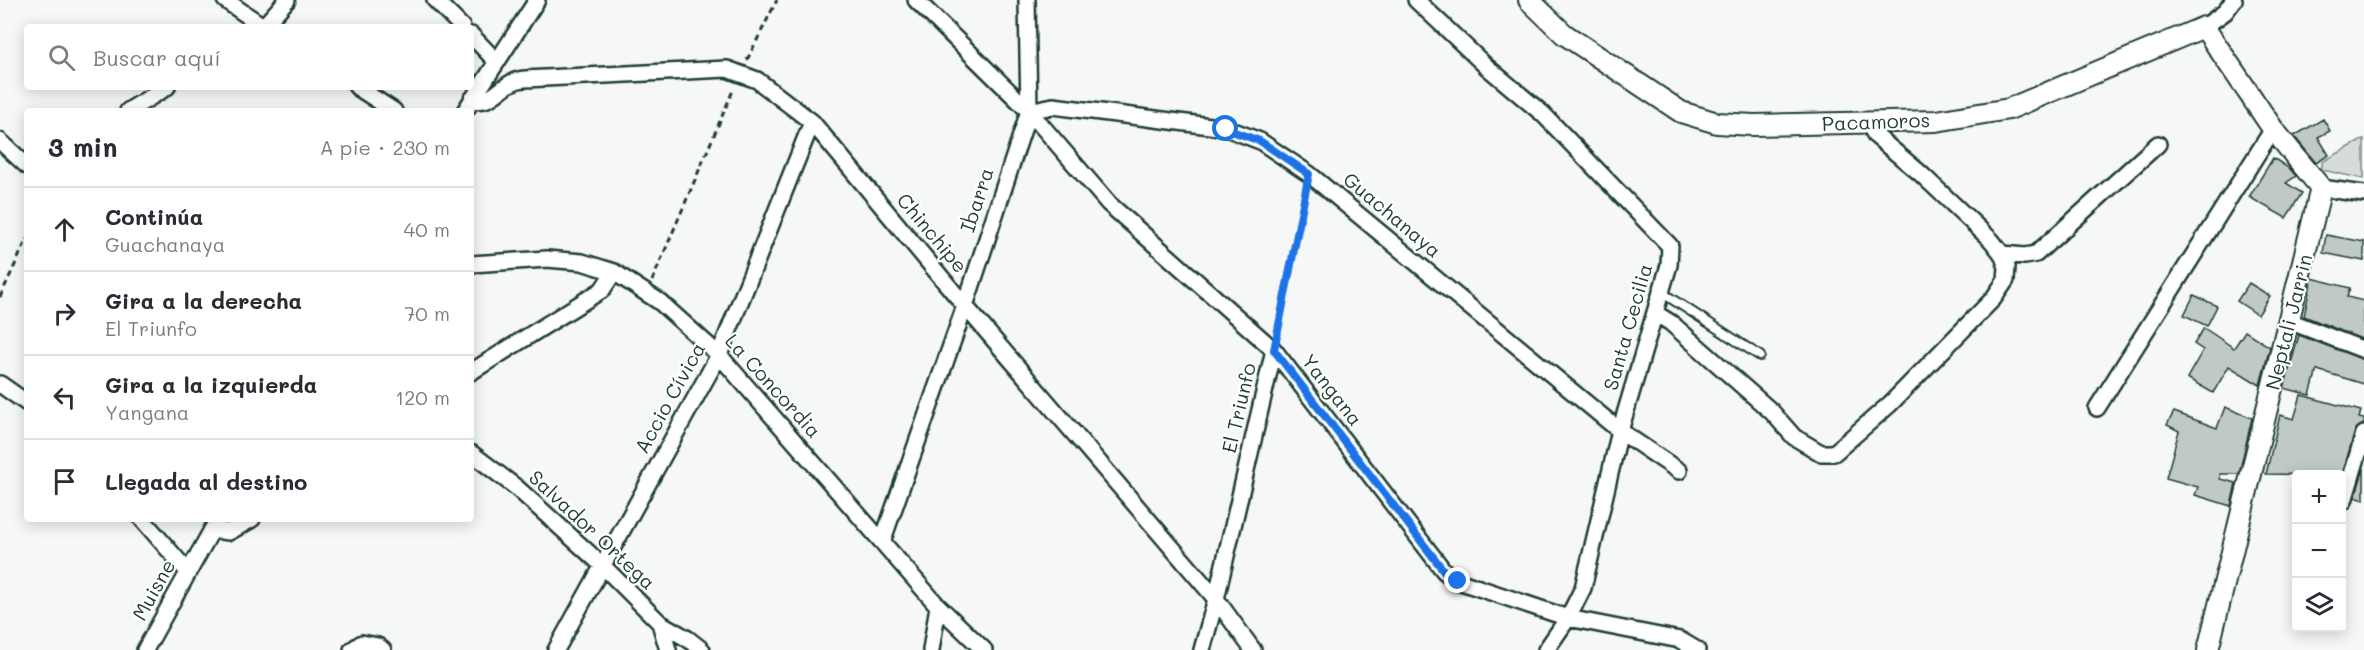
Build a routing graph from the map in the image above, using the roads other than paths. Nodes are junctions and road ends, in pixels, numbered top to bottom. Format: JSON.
{"nodes":[{"id":1,"x":225,"y":0,"type":"edge"},
{"id":2,"x":287,"y":0,"type":"edge"},
{"id":3,"x":435,"y":0,"type":"edge"},
{"id":4,"x":537,"y":0,"type":"edge"},
{"id":5,"x":916,"y":0,"type":"edge"},
{"id":6,"x":1028,"y":0,"type":"edge"},
{"id":7,"x":1416,"y":0,"type":"edge"},
{"id":8,"x":1529,"y":0,"type":"edge"},
{"id":9,"x":2234,"y":0,"type":"edge"},
{"id":10,"x":260,"y":24,"type":"edge"},
{"id":11,"x":267,"y":24,"type":"edge"},
{"id":12,"x":459,"y":24,"type":"edge"},
{"id":13,"x":2204,"y":27,"type":"junction"},
{"id":14,"x":474,"y":38,"type":"edge"},
{"id":15,"x":496,"y":61,"type":"junction"},
{"id":16,"x":162,"y":90,"type":"edge"},
{"id":17,"x":362,"y":90,"type":"edge"},
{"id":18,"x":469,"y":105,"type":"edge"},
{"id":19,"x":133,"y":108,"type":"edge"},
{"id":20,"x":389,"y":108,"type":"edge"},
{"id":21,"x":1029,"y":111,"type":"junction"},
{"id":22,"x":812,"y":122,"type":"junction"},
{"id":23,"x":1868,"y":123,"type":"junction"},
{"id":24,"x":2273,"y":129,"type":"junction"},
{"id":25,"x":0,"y":141,"type":"edge"},
{"id":26,"x":2158,"y":144,"type":"dead end"},
{"id":27,"x":24,"y":163,"type":"edge"},
{"id":28,"x":2321,"y":188,"type":"junction"},
{"id":29,"x":2364,"y":194,"type":"edge"},
{"id":30,"x":2002,"y":254,"type":"junction"},
{"id":31,"x":474,"y":264,"type":"edge"},
{"id":32,"x":614,"y":272,"type":"junction"},
{"id":33,"x":1661,"y":292,"type":"junction"},
{"id":34,"x":965,"y":306,"type":"junction"},
{"id":35,"x":1655,"y":314,"type":"junction"},
{"id":36,"x":2289,"y":321,"type":"junction"},
{"id":37,"x":1274,"y":350,"type":"junction"},
{"id":38,"x":2364,"y":350,"type":"edge"},
{"id":39,"x":719,"y":355,"type":"junction"},
{"id":40,"x":1761,"y":356,"type":"dead end"},
{"id":41,"x":474,"y":370,"type":"edge"},
{"id":42,"x":0,"y":384,"type":"edge"},
{"id":43,"x":24,"y":401,"type":"edge"},
{"id":44,"x":2097,"y":408,"type":"dead end"},
{"id":45,"x":1620,"y":431,"type":"junction"},
{"id":46,"x":2364,"y":434,"type":"edge"},
{"id":47,"x":474,"y":455,"type":"edge"},
{"id":48,"x":1679,"y":471,"type":"dead end"},
{"id":49,"x":2346,"y":494,"type":"edge"},
{"id":50,"x":144,"y":522,"type":"edge"},
{"id":51,"x":247,"y":522,"type":"edge"},
{"id":52,"x":215,"y":525,"type":"edge"},
{"id":53,"x":882,"y":542,"type":"junction"},
{"id":54,"x":602,"y":565,"type":"junction"},
{"id":55,"x":188,"y":572,"type":"junction"},
{"id":56,"x":1216,"y":599,"type":"junction"},
{"id":57,"x":938,"y":606,"type":"junction"},
{"id":58,"x":1568,"y":618,"type":"junction"},
{"id":59,"x":660,"y":623,"type":"junction"},
{"id":60,"x":1678,"y":645,"type":"edge"},
{"id":61,"x":357,"y":646,"type":"edge"},
{"id":62,"x":145,"y":650,"type":"edge"},
{"id":63,"x":383,"y":650,"type":"edge"},
{"id":64,"x":556,"y":650,"type":"edge"},
{"id":65,"x":668,"y":650,"type":"edge"},
{"id":66,"x":702,"y":650,"type":"edge"},
{"id":67,"x":931,"y":650,"type":"edge"},
{"id":68,"x":984,"y":650,"type":"edge"},
{"id":69,"x":1202,"y":650,"type":"edge"},
{"id":70,"x":1253,"y":650,"type":"edge"},
{"id":71,"x":1546,"y":650,"type":"edge"},
{"id":72,"x":1697,"y":650,"type":"edge"},
{"id":73,"x":2208,"y":650,"type":"edge"}],
"edges":[{"from":1,"to":10,"type":"street"},
{"from":2,"to":11,"type":"street"},
{"from":3,"to":12,"type":"street"},
{"from":4,"to":15,"type":"street"},
{"from":5,"to":21,"type":"street","name":"Yangana"},
{"from":6,"to":21,"type":"street","name":"Ibarra"},
{"from":7,"to":33,"type":"street","name":"Santa Cecilia"},
{"from":8,"to":23,"type":"street","name":"Pacamoros"},
{"from":9,"to":13,"type":"street","name":"Pacamoros"},
{"from":13,"to":23,"type":"street","name":"Pacamoros"},
{"from":13,"to":24,"type":"street"},
{"from":14,"to":15,"type":"street"},
{"from":15,"to":18,"type":"street"},
{"from":16,"to":19,"type":"street"},
{"from":17,"to":20,"type":"street"},
{"from":18,"to":22,"type":"street","name":"Chinchipe"},
{"from":21,"to":34,"type":"street","name":"Ibarra"},
{"from":21,"to":37,"type":"street","name":"Yangana"},
{"from":21,"to":45,"type":"street","name":"Guachanaya"},
{"from":22,"to":34,"type":"street","name":"Chinchipe"},
{"from":22,"to":39,"type":"street","name":"Accio Cívica"},
{"from":23,"to":30,"type":"street"},
{"from":24,"to":28,"type":"street"},
{"from":24,"to":44,"type":"street"},
{"from":25,"to":27,"type":"street"},
{"from":26,"to":30,"type":"street"},
{"from":28,"to":29,"type":"street"},
{"from":28,"to":36,"type":"street","name":"Neptali Jarrin"},
{"from":30,"to":35,"type":"street"},
{"from":31,"to":32,"type":"street","name":"La Concordia"},
{"from":32,"to":39,"type":"street","name":"La Concordia"},
{"from":32,"to":41,"type":"street"},
{"from":33,"to":35,"type":"street","name":"Santa Cecilia"},
{"from":33,"to":40,"type":"lane"},
{"from":34,"to":53,"type":"street","name":"Ibarra"},
{"from":34,"to":56,"type":"street","name":"Chinchipe"},
{"from":35,"to":45,"type":"street","name":"Santa Cecilia"},
{"from":36,"to":38,"type":"street"},
{"from":36,"to":73,"type":"street","name":"Neptali Jarrin"},
{"from":37,"to":56,"type":"street","name":"El Triunfo"},
{"from":37,"to":58,"type":"street","name":"Yangana"},
{"from":39,"to":53,"type":"street","name":"La Concordia"},
{"from":39,"to":54,"type":"street","name":"Accio Cívica"},
{"from":42,"to":43,"type":"street"},
{"from":45,"to":48,"type":"street","name":"Guachanaya"},
{"from":45,"to":58,"type":"street","name":"Santa Cecilia"},
{"from":46,"to":49,"type":"street"},
{"from":47,"to":54,"type":"street","name":"Salvador Ortega"},
{"from":50,"to":55,"type":"street"},
{"from":51,"to":52,"type":"street"},
{"from":52,"to":55,"type":"street","name":"Muisne"},
{"from":53,"to":57,"type":"street","name":"La Concordia"},
{"from":54,"to":59,"type":"street","name":"Salvador Ortega"},
{"from":54,"to":64,"type":"street","name":"Accio Cívica"},
{"from":55,"to":62,"type":"street","name":"Muisne"},
{"from":56,"to":69,"type":"street","name":"El Triunfo"},
{"from":56,"to":70,"type":"street","name":"Chinchipe"},
{"from":57,"to":67,"type":"street"},
{"from":57,"to":68,"type":"street","name":"La Concordia"},
{"from":58,"to":60,"type":"street","name":"Yangana"},
{"from":58,"to":71,"type":"street","name":"Santa Cecilia"},
{"from":59,"to":65,"type":"street","name":"Salvador Ortega"},
{"from":59,"to":66,"type":"street"},
{"from":60,"to":72,"type":"street","name":"Yangana"},
{"from":61,"to":63,"type":"street"}]}
